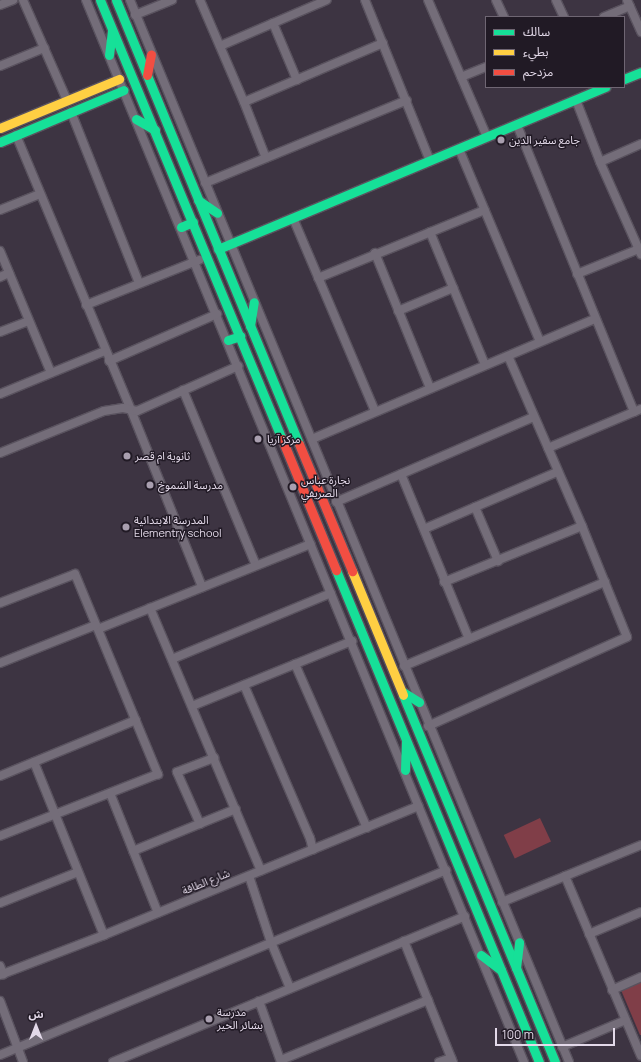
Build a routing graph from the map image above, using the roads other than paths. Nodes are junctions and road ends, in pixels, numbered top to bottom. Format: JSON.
{"nodes":[{"id":1,"x":13,"y":0,"type":"edge"},
{"id":2,"x":23,"y":0,"type":"edge"},
{"id":3,"x":86,"y":0,"type":"edge"},
{"id":4,"x":100,"y":0,"type":"edge"},
{"id":5,"x":116,"y":0,"type":"edge"},
{"id":6,"x":130,"y":0,"type":"edge"},
{"id":7,"x":172,"y":0,"type":"edge"},
{"id":8,"x":200,"y":0,"type":"edge"},
{"id":9,"x":327,"y":0,"type":"edge"},
{"id":10,"x":366,"y":0,"type":"edge"},
{"id":11,"x":428,"y":0,"type":"edge"},
{"id":12,"x":496,"y":0,"type":"edge"},
{"id":13,"x":556,"y":0,"type":"edge"},
{"id":14,"x":629,"y":3,"type":"edge"},
{"id":15,"x":0,"y":6,"type":"edge"},
{"id":16,"x":136,"y":15,"type":"junction"},
{"id":17,"x":504,"y":16,"type":"edge"},
{"id":18,"x":564,"y":16,"type":"edge"},
{"id":19,"x":606,"y":16,"type":"edge"},
{"id":20,"x":273,"y":23,"type":"junction"},
{"id":21,"x":112,"y":28,"type":"junction"},
{"id":22,"x":641,"y":32,"type":"edge"},
{"id":23,"x":383,"y":43,"type":"junction"},
{"id":24,"x":220,"y":46,"type":"junction"},
{"id":25,"x":44,"y":48,"type":"junction"},
{"id":26,"x":151,"y":54,"type":"junction"},
{"id":27,"x":110,"y":55,"type":"junction"},
{"id":28,"x":0,"y":66,"type":"edge"},
{"id":29,"x":485,"y":67,"type":"edge"},
{"id":30,"x":641,"y":72,"type":"edge"},
{"id":31,"x":147,"y":76,"type":"junction"},
{"id":32,"x":461,"y":77,"type":"junction"},
{"id":33,"x":119,"y":79,"type":"junction"},
{"id":34,"x":625,"y":79,"type":"edge"},
{"id":35,"x":296,"y":80,"type":"junction"},
{"id":36,"x":604,"y":88,"type":"edge"},
{"id":37,"x":124,"y":90,"type":"junction"},
{"id":38,"x":67,"y":100,"type":"junction"},
{"id":39,"x":407,"y":100,"type":"junction"},
{"id":40,"x":576,"y":100,"type":"junction"},
{"id":41,"x":244,"y":102,"type":"junction"},
{"id":42,"x":70,"y":112,"type":"junction"},
{"id":43,"x":136,"y":119,"type":"junction"},
{"id":44,"x":517,"y":124,"type":"junction"},
{"id":45,"x":0,"y":128,"type":"edge"},
{"id":46,"x":155,"y":130,"type":"junction"},
{"id":47,"x":16,"y":135,"type":"junction"},
{"id":48,"x":487,"y":137,"type":"junction"},
{"id":49,"x":0,"y":142,"type":"edge"},
{"id":50,"x":641,"y":144,"type":"edge"},
{"id":51,"x":459,"y":148,"type":"junction"},
{"id":52,"x":266,"y":158,"type":"junction"},
{"id":53,"x":430,"y":160,"type":"junction"},
{"id":54,"x":600,"y":162,"type":"junction"},
{"id":55,"x":205,"y":183,"type":"junction"},
{"id":56,"x":40,"y":194,"type":"junction"},
{"id":57,"x":198,"y":200,"type":"junction"},
{"id":58,"x":0,"y":210,"type":"edge"},
{"id":59,"x":485,"y":210,"type":"junction"},
{"id":60,"x":217,"y":212,"type":"junction"},
{"id":61,"x":293,"y":218,"type":"junction"},
{"id":62,"x":193,"y":222,"type":"junction"},
{"id":63,"x":181,"y":226,"type":"junction"},
{"id":64,"x":430,"y":232,"type":"junction"},
{"id":65,"x":229,"y":244,"type":"junction"},
{"id":66,"x":218,"y":249,"type":"junction"},
{"id":67,"x":0,"y":251,"type":"edge"},
{"id":68,"x":640,"y":252,"type":"edge"},
{"id":69,"x":375,"y":254,"type":"junction"},
{"id":70,"x":207,"y":257,"type":"junction"},
{"id":71,"x":195,"y":261,"type":"junction"},
{"id":72,"x":9,"y":273,"type":"junction"},
{"id":73,"x":577,"y":274,"type":"junction"},
{"id":74,"x":0,"y":277,"type":"edge"},
{"id":75,"x":318,"y":278,"type":"junction"},
{"id":76,"x":139,"y":283,"type":"junction"},
{"id":77,"x":453,"y":288,"type":"junction"},
{"id":78,"x":254,"y":302,"type":"junction"},
{"id":79,"x":86,"y":305,"type":"junction"},
{"id":80,"x":398,"y":310,"type":"junction"},
{"id":81,"x":217,"y":314,"type":"junction"},
{"id":82,"x":595,"y":319,"type":"junction"},
{"id":83,"x":29,"y":321,"type":"junction"},
{"id":84,"x":250,"y":326,"type":"junction"},
{"id":85,"x":0,"y":332,"type":"edge"},
{"id":86,"x":240,"y":336,"type":"junction"},
{"id":87,"x":228,"y":340,"type":"junction"},
{"id":88,"x":540,"y":342,"type":"junction"},
{"id":89,"x":105,"y":351,"type":"junction"},
{"id":90,"x":508,"y":356,"type":"junction"},
{"id":91,"x":109,"y":361,"type":"junction"},
{"id":92,"x":485,"y":365,"type":"junction"},
{"id":93,"x":238,"y":366,"type":"junction"},
{"id":94,"x":50,"y":373,"type":"junction"},
{"id":95,"x":430,"y":388,"type":"junction"},
{"id":96,"x":183,"y":390,"type":"junction"},
{"id":97,"x":0,"y":394,"type":"edge"},
{"id":98,"x":131,"y":410,"type":"junction"},
{"id":99,"x":375,"y":411,"type":"junction"},
{"id":100,"x":638,"y":411,"type":"edge"},
{"id":101,"x":533,"y":417,"type":"junction"},
{"id":102,"x":312,"y":439,"type":"junction"},
{"id":103,"x":548,"y":448,"type":"junction"},
{"id":104,"x":0,"y":453,"type":"edge"},
{"id":105,"x":557,"y":472,"type":"junction"},
{"id":106,"x":401,"y":474,"type":"junction"},
{"id":107,"x":318,"y":489,"type":"junction"},
{"id":108,"x":306,"y":496,"type":"junction"},
{"id":109,"x":336,"y":502,"type":"junction"},
{"id":110,"x":475,"y":507,"type":"junction"},
{"id":111,"x":327,"y":510,"type":"junction"},
{"id":112,"x":315,"y":518,"type":"junction"},
{"id":113,"x":582,"y":526,"type":"junction"},
{"id":114,"x":424,"y":530,"type":"junction"},
{"id":115,"x":311,"y":544,"type":"junction"},
{"id":116,"x":498,"y":561,"type":"junction"},
{"id":117,"x":256,"y":566,"type":"junction"},
{"id":118,"x":444,"y":582,"type":"junction"},
{"id":119,"x":605,"y":582,"type":"junction"},
{"id":120,"x":202,"y":587,"type":"junction"},
{"id":121,"x":331,"y":593,"type":"junction"},
{"id":122,"x":0,"y":603,"type":"edge"},
{"id":123,"x":150,"y":608,"type":"junction"},
{"id":124,"x":97,"y":627,"type":"junction"},
{"id":125,"x":469,"y":639,"type":"junction"},
{"id":126,"x":352,"y":641,"type":"junction"},
{"id":127,"x":172,"y":659,"type":"junction"},
{"id":128,"x":0,"y":664,"type":"edge"},
{"id":129,"x":295,"y":664,"type":"junction"},
{"id":130,"x":404,"y":666,"type":"junction"},
{"id":131,"x":244,"y":685,"type":"junction"},
{"id":132,"x":403,"y":692,"type":"junction"},
{"id":133,"x":419,"y":702,"type":"junction"},
{"id":134,"x":192,"y":706,"type":"junction"},
{"id":135,"x":136,"y":720,"type":"junction"},
{"id":136,"x":428,"y":726,"type":"junction"},
{"id":137,"x":407,"y":739,"type":"junction"},
{"id":138,"x":214,"y":758,"type":"junction"},
{"id":139,"x":34,"y":762,"type":"junction"},
{"id":140,"x":405,"y":770,"type":"junction"},
{"id":141,"x":0,"y":776,"type":"edge"},
{"id":142,"x":110,"y":793,"type":"junction"},
{"id":143,"x":419,"y":806,"type":"junction"},
{"id":144,"x":236,"y":809,"type":"junction"},
{"id":145,"x":55,"y":815,"type":"junction"},
{"id":146,"x":200,"y":824,"type":"junction"},
{"id":147,"x":367,"y":828,"type":"junction"},
{"id":148,"x":0,"y":836,"type":"edge"},
{"id":149,"x":641,"y":845,"type":"edge"},
{"id":150,"x":313,"y":850,"type":"junction"},
{"id":151,"x":133,"y":851,"type":"junction"},
{"id":152,"x":446,"y":870,"type":"junction"},
{"id":153,"x":261,"y":871,"type":"junction"},
{"id":154,"x":78,"y":872,"type":"junction"},
{"id":155,"x":249,"y":876,"type":"junction"},
{"id":156,"x":565,"y":876,"type":"junction"},
{"id":157,"x":502,"y":902,"type":"junction"},
{"id":158,"x":0,"y":903,"type":"edge"},
{"id":159,"x":641,"y":912,"type":"edge"},
{"id":160,"x":158,"y":913,"type":"junction"},
{"id":161,"x":465,"y":916,"type":"junction"},
{"id":162,"x":589,"y":934,"type":"junction"},
{"id":163,"x":104,"y":935,"type":"junction"},
{"id":164,"x":404,"y":941,"type":"junction"},
{"id":165,"x":271,"y":942,"type":"junction"},
{"id":166,"x":519,"y":942,"type":"junction"},
{"id":167,"x":481,"y":955,"type":"junction"},
{"id":168,"x":516,"y":969,"type":"junction"},
{"id":169,"x":501,"y":970,"type":"junction"},
{"id":170,"x":1,"y":971,"type":"edge"},
{"id":171,"x":641,"y":978,"type":"edge"},
{"id":172,"x":290,"y":988,"type":"junction"},
{"id":173,"x":612,"y":990,"type":"junction"},
{"id":174,"x":428,"y":1000,"type":"junction"},
{"id":175,"x":0,"y":1001,"type":"edge"},
{"id":176,"x":259,"y":1001,"type":"junction"},
{"id":177,"x":626,"y":1020,"type":"junction"},
{"id":178,"x":638,"y":1042,"type":"edge"},
{"id":179,"x":562,"y":1047,"type":"junction"},
{"id":180,"x":17,"y":1048,"type":"junction"},
{"id":181,"x":0,"y":1055,"type":"edge"},
{"id":182,"x":641,"y":1056,"type":"edge"},
{"id":183,"x":452,"y":1060,"type":"edge"},
{"id":184,"x":281,"y":1061,"type":"edge"},
{"id":185,"x":23,"y":1062,"type":"edge"},
{"id":186,"x":113,"y":1062,"type":"edge"},
{"id":187,"x":440,"y":1062,"type":"edge"},
{"id":188,"x":524,"y":1062,"type":"edge"},
{"id":189,"x":539,"y":1062,"type":"edge"},
{"id":190,"x":555,"y":1062,"type":"edge"},
{"id":191,"x":569,"y":1062,"type":"edge"}],
"edges":[{"from":1,"to":15,"type":"street"},
{"from":2,"to":25,"type":"street"},
{"from":3,"to":27,"type":"street"},
{"from":4,"to":21,"type":"main road"},
{"from":5,"to":31,"type":"main road"},
{"from":6,"to":16,"type":"street"},
{"from":7,"to":16,"type":"street"},
{"from":8,"to":24,"type":"street"},
{"from":9,"to":20,"type":"street"},
{"from":10,"to":23,"type":"street"},
{"from":11,"to":32,"type":"street"},
{"from":12,"to":17,"type":"street"},
{"from":13,"to":18,"type":"street"},
{"from":14,"to":19,"type":"street"},
{"from":14,"to":22,"type":"street"},
{"from":16,"to":26,"type":"street"},
{"from":20,"to":24,"type":"street"},
{"from":20,"to":35,"type":"street"},
{"from":21,"to":27,"type":"main road"},
{"from":21,"to":46,"type":"main road"},
{"from":23,"to":35,"type":"street"},
{"from":23,"to":39,"type":"street"},
{"from":24,"to":41,"type":"street"},
{"from":25,"to":28,"type":"street"},
{"from":25,"to":38,"type":"street"},
{"from":26,"to":31,"type":"main road"},
{"from":26,"to":55,"type":"street"},
{"from":27,"to":33,"type":"street"},
{"from":29,"to":32,"type":"street"},
{"from":30,"to":34,"type":"main road"},
{"from":31,"to":57,"type":"main road"},
{"from":32,"to":48,"type":"street"},
{"from":33,"to":37,"type":"street"},
{"from":33,"to":38,"type":"main road"},
{"from":35,"to":41,"type":"street"},
{"from":36,"to":40,"type":"main road"},
{"from":37,"to":42,"type":"main road"},
{"from":37,"to":43,"type":"street"},
{"from":38,"to":45,"type":"main road"},
{"from":39,"to":52,"type":"street"},
{"from":39,"to":53,"type":"street"},
{"from":40,"to":44,"type":"main road"},
{"from":40,"to":54,"type":"street"},
{"from":41,"to":52,"type":"street"},
{"from":42,"to":47,"type":"main road"},
{"from":42,"to":76,"type":"street"},
{"from":43,"to":46,"type":"main road"},
{"from":43,"to":63,"type":"street"},
{"from":44,"to":48,"type":"main road"},
{"from":44,"to":73,"type":"street"},
{"from":46,"to":62,"type":"main road"},
{"from":47,"to":49,"type":"main road"},
{"from":47,"to":56,"type":"street"},
{"from":48,"to":51,"type":"main road"},
{"from":50,"to":54,"type":"street"},
{"from":51,"to":53,"type":"main road"},
{"from":51,"to":59,"type":"street"},
{"from":52,"to":55,"type":"street"},
{"from":53,"to":61,"type":"main road"},
{"from":54,"to":68,"type":"street"},
{"from":55,"to":60,"type":"street"},
{"from":56,"to":58,"type":"street"},
{"from":56,"to":79,"type":"street"},
{"from":57,"to":60,"type":"main road"},
{"from":57,"to":66,"type":"main road"},
{"from":59,"to":64,"type":"street"},
{"from":59,"to":88,"type":"street"},
{"from":60,"to":65,"type":"street"},
{"from":61,"to":65,"type":"main road"},
{"from":61,"to":75,"type":"street"},
{"from":62,"to":63,"type":"main road"},
{"from":62,"to":70,"type":"main road"},
{"from":63,"to":71,"type":"street"},
{"from":64,"to":69,"type":"street"},
{"from":64,"to":77,"type":"street"},
{"from":65,"to":66,"type":"main road"},
{"from":65,"to":78,"type":"street"},
{"from":66,"to":84,"type":"main road"},
{"from":67,"to":72,"type":"street"},
{"from":68,"to":73,"type":"street"},
{"from":69,"to":75,"type":"street"},
{"from":69,"to":80,"type":"street"},
{"from":70,"to":71,"type":"street"},
{"from":70,"to":86,"type":"main road"},
{"from":71,"to":76,"type":"street"},
{"from":71,"to":81,"type":"street"},
{"from":72,"to":74,"type":"street"},
{"from":72,"to":83,"type":"street"},
{"from":73,"to":82,"type":"street"},
{"from":75,"to":99,"type":"street"},
{"from":76,"to":79,"type":"street"},
{"from":77,"to":80,"type":"street"},
{"from":77,"to":92,"type":"street"},
{"from":78,"to":84,"type":"main road"},
{"from":78,"to":102,"type":"street"},
{"from":79,"to":89,"type":"street"},
{"from":80,"to":95,"type":"street"},
{"from":81,"to":87,"type":"street"},
{"from":81,"to":91,"type":"street"},
{"from":82,"to":88,"type":"street"},
{"from":82,"to":100,"type":"street"},
{"from":83,"to":85,"type":"street"},
{"from":83,"to":94,"type":"street"},
{"from":84,"to":107,"type":"main road"},
{"from":86,"to":87,"type":"main road"},
{"from":86,"to":108,"type":"main road"},
{"from":87,"to":93,"type":"street"},
{"from":88,"to":90,"type":"street"},
{"from":89,"to":91,"type":"street"},
{"from":89,"to":94,"type":"street"},
{"from":90,"to":92,"type":"street"},
{"from":90,"to":101,"type":"street"},
{"from":91,"to":98,"type":"street"},
{"from":92,"to":95,"type":"street"},
{"from":93,"to":96,"type":"street"},
{"from":93,"to":115,"type":"street"},
{"from":94,"to":97,"type":"street"},
{"from":95,"to":99,"type":"street"},
{"from":96,"to":98,"type":"street"},
{"from":96,"to":117,"type":"street"},
{"from":98,"to":104,"type":"street"},
{"from":98,"to":120,"type":"street"},
{"from":99,"to":102,"type":"street"},
{"from":100,"to":103,"type":"street"},
{"from":101,"to":103,"type":"street"},
{"from":101,"to":106,"type":"street"},
{"from":102,"to":109,"type":"street"},
{"from":103,"to":105,"type":"street"},
{"from":105,"to":110,"type":"street"},
{"from":105,"to":113,"type":"street"},
{"from":106,"to":109,"type":"street"},
{"from":106,"to":114,"type":"street"},
{"from":107,"to":108,"type":"main road"},
{"from":107,"to":111,"type":"main road"},
{"from":108,"to":112,"type":"main road"},
{"from":109,"to":130,"type":"street"},
{"from":110,"to":114,"type":"street"},
{"from":110,"to":116,"type":"street"},
{"from":111,"to":112,"type":"main road"},
{"from":111,"to":132,"type":"main road"},
{"from":112,"to":137,"type":"main road"},
{"from":113,"to":116,"type":"street"},
{"from":113,"to":119,"type":"street"},
{"from":114,"to":118,"type":"street"},
{"from":115,"to":117,"type":"street"},
{"from":115,"to":121,"type":"street"},
{"from":116,"to":118,"type":"street"},
{"from":117,"to":120,"type":"street"},
{"from":118,"to":125,"type":"street"},
{"from":119,"to":125,"type":"street"},
{"from":119,"to":136,"type":"street"},
{"from":120,"to":123,"type":"street"},
{"from":121,"to":126,"type":"street"},
{"from":121,"to":127,"type":"street"},
{"from":122,"to":124,"type":"street"},
{"from":123,"to":124,"type":"street"},
{"from":123,"to":127,"type":"street"},
{"from":124,"to":128,"type":"street"},
{"from":124,"to":135,"type":"street"},
{"from":125,"to":130,"type":"street"},
{"from":126,"to":129,"type":"street"},
{"from":126,"to":140,"type":"street"},
{"from":127,"to":134,"type":"street"},
{"from":129,"to":131,"type":"street"},
{"from":129,"to":147,"type":"street"},
{"from":130,"to":133,"type":"street"},
{"from":131,"to":134,"type":"street"},
{"from":131,"to":150,"type":"street"},
{"from":132,"to":133,"type":"main road"},
{"from":132,"to":168,"type":"main road"},
{"from":133,"to":136,"type":"street"},
{"from":134,"to":138,"type":"street"},
{"from":135,"to":139,"type":"street"},
{"from":135,"to":142,"type":"street"},
{"from":136,"to":157,"type":"street"},
{"from":137,"to":140,"type":"main road"},
{"from":137,"to":169,"type":"main road"},
{"from":138,"to":144,"type":"street"},
{"from":138,"to":146,"type":"street"},
{"from":139,"to":141,"type":"street"},
{"from":139,"to":145,"type":"street"},
{"from":140,"to":143,"type":"street"},
{"from":142,"to":145,"type":"street"},
{"from":142,"to":151,"type":"street"},
{"from":143,"to":147,"type":"street","name":"شارع الطاقة"},
{"from":143,"to":152,"type":"street"},
{"from":144,"to":146,"type":"street"},
{"from":144,"to":153,"type":"street"},
{"from":145,"to":148,"type":"street"},
{"from":145,"to":154,"type":"street"},
{"from":146,"to":151,"type":"street"},
{"from":147,"to":150,"type":"street","name":"شارع الطاقة"},
{"from":149,"to":156,"type":"street"},
{"from":150,"to":153,"type":"street","name":"شارع الطاقة"},
{"from":151,"to":160,"type":"street"},
{"from":152,"to":161,"type":"street"},
{"from":152,"to":165,"type":"street"},
{"from":153,"to":155,"type":"street","name":"شارع الطاقة"},
{"from":154,"to":158,"type":"street"},
{"from":154,"to":163,"type":"street"},
{"from":155,"to":160,"type":"street","name":"شارع الطاقة"},
{"from":155,"to":165,"type":"street"},
{"from":156,"to":157,"type":"street"},
{"from":156,"to":162,"type":"street"},
{"from":157,"to":166,"type":"street"},
{"from":159,"to":162,"type":"street"},
{"from":160,"to":163,"type":"street","name":"شارع الطاقة"},
{"from":161,"to":164,"type":"street"},
{"from":161,"to":167,"type":"street"},
{"from":162,"to":173,"type":"street"},
{"from":163,"to":170,"type":"street","name":"شارع الطاقة"},
{"from":164,"to":172,"type":"street"},
{"from":164,"to":174,"type":"street"},
{"from":165,"to":172,"type":"street"},
{"from":165,"to":180,"type":"street"},
{"from":166,"to":168,"type":"main road"},
{"from":166,"to":179,"type":"street"},
{"from":167,"to":169,"type":"main road"},
{"from":167,"to":188,"type":"street"},
{"from":168,"to":190,"type":"main road"},
{"from":169,"to":189,"type":"main road"},
{"from":171,"to":173,"type":"street"},
{"from":172,"to":176,"type":"street"},
{"from":173,"to":177,"type":"street"},
{"from":174,"to":183,"type":"street"},
{"from":174,"to":184,"type":"street"},
{"from":175,"to":180,"type":"street"},
{"from":176,"to":184,"type":"street"},
{"from":176,"to":186,"type":"street"},
{"from":177,"to":178,"type":"street"},
{"from":177,"to":179,"type":"street"},
{"from":178,"to":182,"type":"street"},
{"from":179,"to":191,"type":"street"},
{"from":180,"to":181,"type":"street"},
{"from":180,"to":185,"type":"street"},
{"from":183,"to":187,"type":"street"}]}
